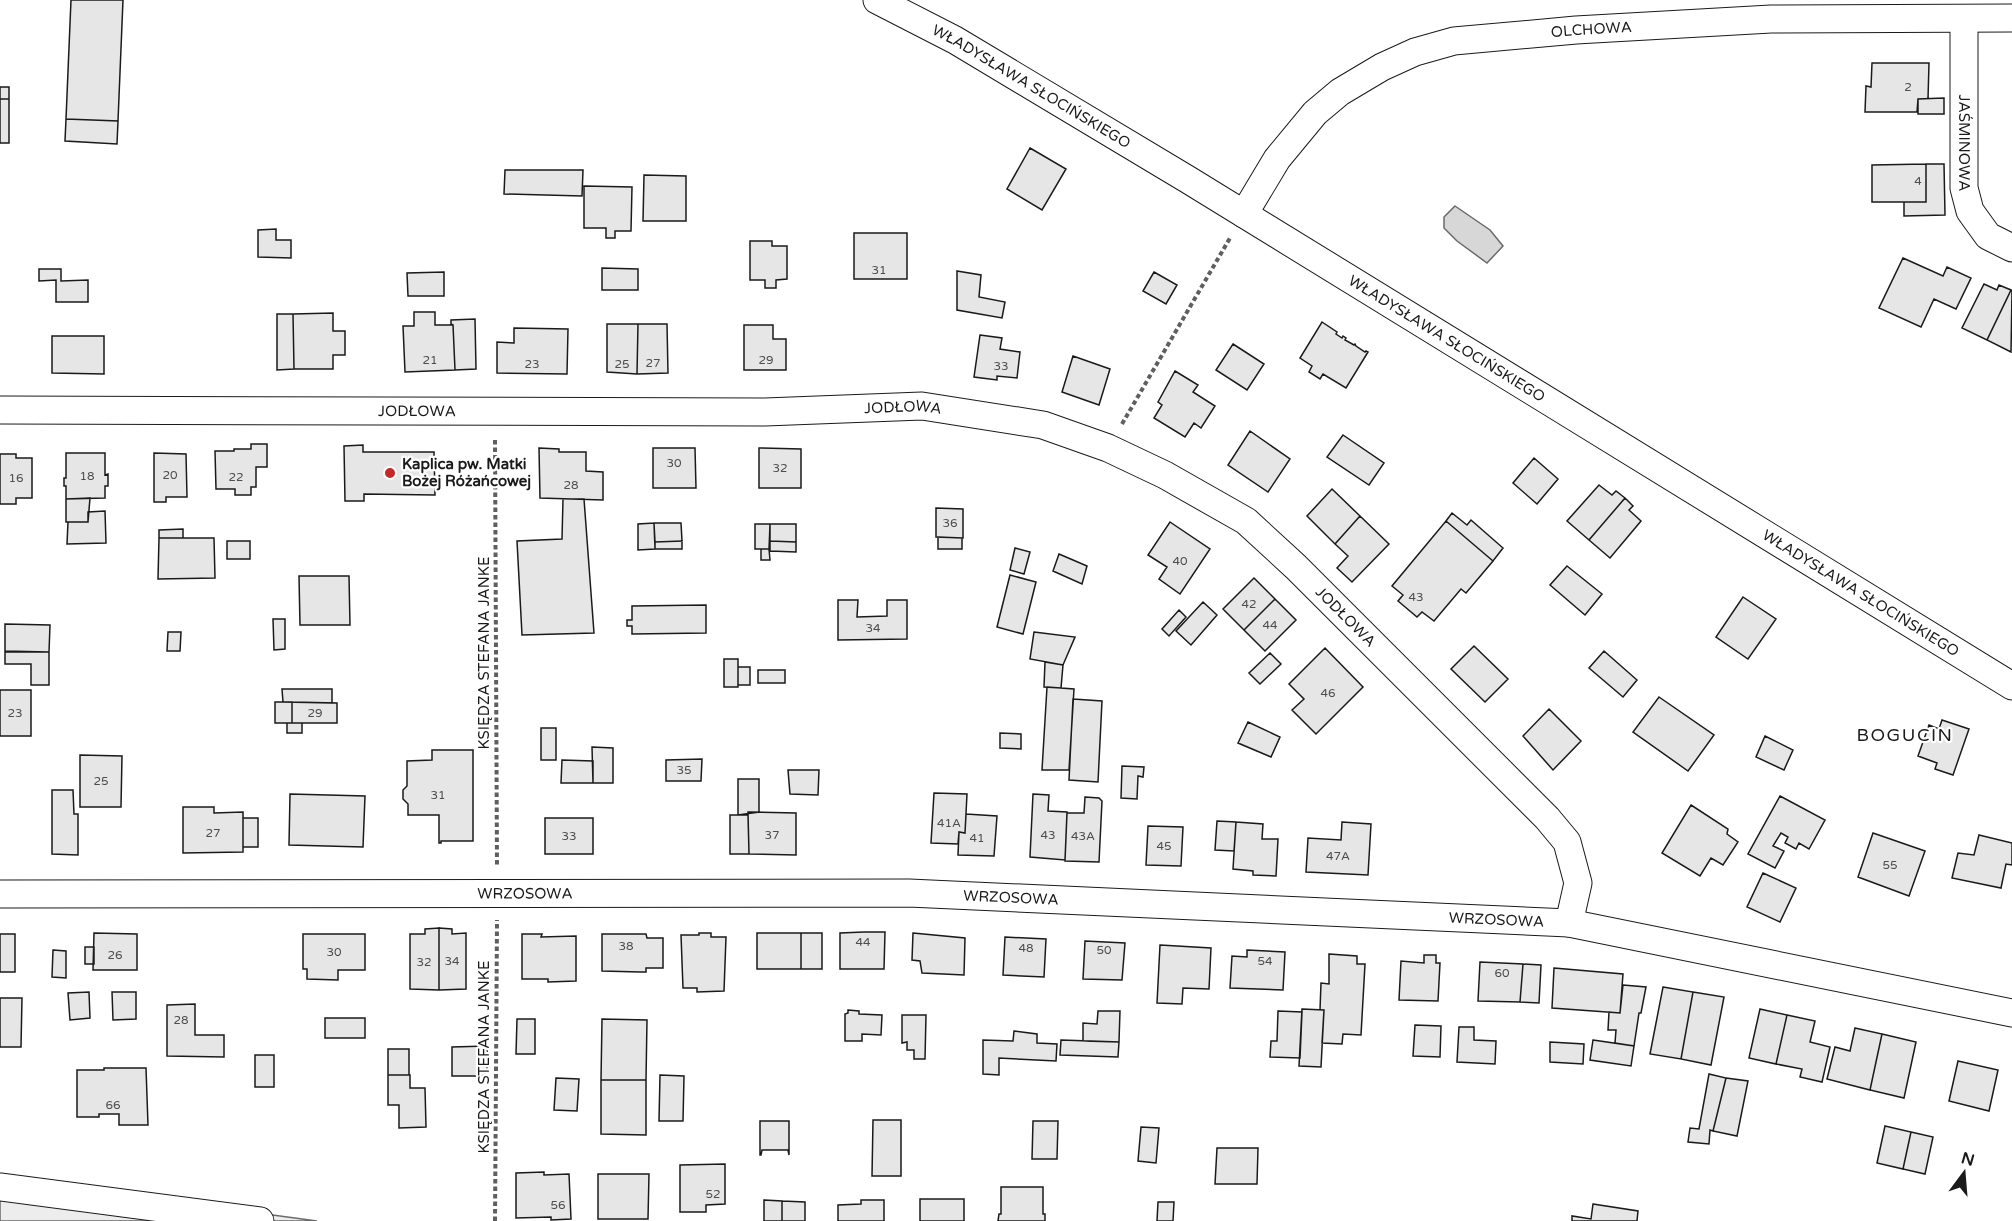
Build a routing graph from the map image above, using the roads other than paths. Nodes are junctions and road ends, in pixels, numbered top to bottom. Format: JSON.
{"nodes":[{"id":1,"x":877,"y":0,"type":"edge"},
{"id":2,"x":2012,"y":18,"type":"edge"},
{"id":3,"x":1965,"y":19,"type":"junction"},
{"id":4,"x":1244,"y":214,"type":"junction"},
{"id":5,"x":2012,"y":248,"type":"edge"},
{"id":6,"x":0,"y":410,"type":"edge"},
{"id":7,"x":2012,"y":686,"type":"edge"},
{"id":8,"x":0,"y":894,"type":"edge"},
{"id":9,"x":1569,"y":924,"type":"junction"},
{"id":10,"x":2012,"y":1013,"type":"edge"},
{"id":11,"x":0,"y":1187,"type":"edge"},
{"id":12,"x":260,"y":1221,"type":"edge"}],
"edges":[{"from":1,"to":4,"type":"street","name":"WŁADYSŁAWA SŁOCIŃSKIEGO"},
{"from":2,"to":3,"type":"street","name":"OLCHOWA"},
{"from":3,"to":4,"type":"street","name":"OLCHOWA"},
{"from":3,"to":5,"type":"street","name":"JAŚMINOWA"},
{"from":4,"to":7,"type":"street","name":"WŁADYSŁAWA SŁOCIŃSKIEGO"},
{"from":6,"to":9,"type":"street","name":"JODŁOWA"},
{"from":8,"to":9,"type":"street","name":"WRZOSOWA"},
{"from":9,"to":10,"type":"street","name":"WRZOSOWA"},
{"from":11,"to":12,"type":"street"}]}
